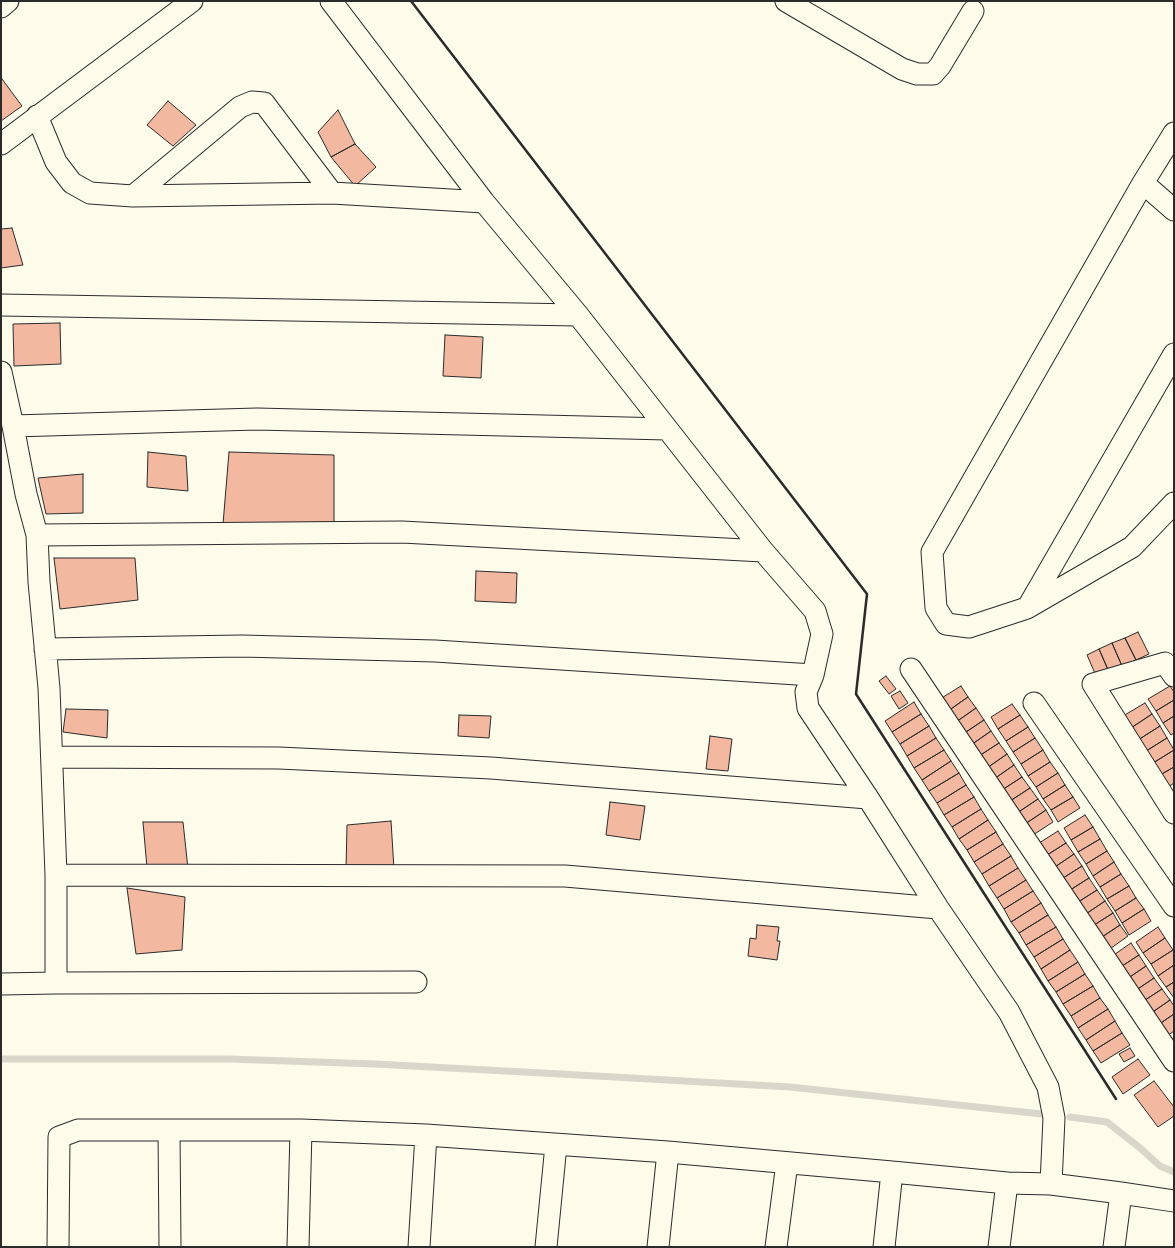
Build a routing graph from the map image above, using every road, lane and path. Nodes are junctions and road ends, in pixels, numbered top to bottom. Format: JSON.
{"nodes":[{"id":1,"x":8,"y":1,"type":"edge"},
{"id":2,"x":192,"y":1,"type":"edge"},
{"id":3,"x":331,"y":1,"type":"edge"},
{"id":4,"x":786,"y":1,"type":"edge"},
{"id":5,"x":1,"y":7,"type":"edge"},
{"id":6,"x":973,"y":11,"type":"dead end"},
{"id":7,"x":37,"y":116,"type":"junction"},
{"id":8,"x":1174,"y":133,"type":"edge"},
{"id":9,"x":1,"y":144,"type":"edge"},
{"id":10,"x":1143,"y":183,"type":"junction"},
{"id":11,"x":332,"y":193,"type":"junction"},
{"id":12,"x":132,"y":196,"type":"junction"},
{"id":13,"x":484,"y":202,"type":"junction"},
{"id":14,"x":1174,"y":210,"type":"edge"},
{"id":15,"x":1,"y":305,"type":"edge"},
{"id":16,"x":578,"y":315,"type":"junction"},
{"id":17,"x":1174,"y":354,"type":"edge"},
{"id":18,"x":1,"y":372,"type":"edge"},
{"id":19,"x":13,"y":426,"type":"junction"},
{"id":20,"x":667,"y":429,"type":"junction"},
{"id":21,"x":1174,"y":503,"type":"edge"},
{"id":22,"x":37,"y":535,"type":"junction"},
{"id":23,"x":763,"y":551,"type":"junction"},
{"id":24,"x":1027,"y":608,"type":"junction"},
{"id":25,"x":45,"y":649,"type":"junction"},
{"id":26,"x":911,"y":669,"type":"dead end"},
{"id":27,"x":813,"y":675,"type":"junction"},
{"id":28,"x":1174,"y":676,"type":"edge"},
{"id":29,"x":1034,"y":703,"type":"dead end"},
{"id":30,"x":52,"y":757,"type":"junction"},
{"id":31,"x":868,"y":798,"type":"junction"},
{"id":32,"x":1174,"y":813,"type":"edge"},
{"id":33,"x":56,"y":875,"type":"junction"},
{"id":34,"x":1174,"y":906,"type":"edge"},
{"id":35,"x":938,"y":908,"type":"junction"},
{"id":36,"x":416,"y":982,"type":"dead end"},
{"id":37,"x":56,"y":983,"type":"junction"},
{"id":38,"x":1,"y":984,"type":"edge"},
{"id":39,"x":1174,"y":1061,"type":"edge"},
{"id":40,"x":169,"y":1130,"type":"junction"},
{"id":41,"x":301,"y":1130,"type":"junction"},
{"id":42,"x":426,"y":1135,"type":"junction"},
{"id":43,"x":556,"y":1145,"type":"junction"},
{"id":44,"x":668,"y":1152,"type":"junction"},
{"id":45,"x":787,"y":1163,"type":"junction"},
{"id":46,"x":892,"y":1172,"type":"junction"},
{"id":47,"x":1007,"y":1183,"type":"junction"},
{"id":48,"x":1051,"y":1184,"type":"junction"},
{"id":49,"x":1121,"y":1193,"type":"junction"},
{"id":50,"x":1174,"y":1201,"type":"edge"},
{"id":51,"x":58,"y":1247,"type":"edge"},
{"id":52,"x":170,"y":1247,"type":"edge"},
{"id":53,"x":298,"y":1247,"type":"edge"},
{"id":54,"x":419,"y":1247,"type":"edge"},
{"id":55,"x":546,"y":1247,"type":"edge"},
{"id":56,"x":658,"y":1247,"type":"edge"},
{"id":57,"x":776,"y":1247,"type":"edge"},
{"id":58,"x":884,"y":1247,"type":"edge"},
{"id":59,"x":999,"y":1247,"type":"edge"},
{"id":60,"x":1114,"y":1247,"type":"edge"}],
"edges":[{"from":1,"to":5,"type":"street"},
{"from":2,"to":7,"type":"street"},
{"from":3,"to":13,"type":"street"},
{"from":4,"to":6,"type":"street"},
{"from":7,"to":9,"type":"street"},
{"from":7,"to":12,"type":"street"},
{"from":8,"to":10,"type":"street"},
{"from":10,"to":14,"type":"street"},
{"from":10,"to":24,"type":"street"},
{"from":11,"to":12,"type":"street"},
{"from":11,"to":12,"type":"street"},
{"from":11,"to":13,"type":"street"},
{"from":13,"to":16,"type":"street"},
{"from":15,"to":16,"type":"street"},
{"from":16,"to":20,"type":"street"},
{"from":17,"to":24,"type":"street"},
{"from":18,"to":19,"type":"street"},
{"from":19,"to":20,"type":"street"},
{"from":19,"to":22,"type":"street"},
{"from":20,"to":23,"type":"street"},
{"from":21,"to":24,"type":"street"},
{"from":22,"to":23,"type":"street"},
{"from":22,"to":25,"type":"street"},
{"from":23,"to":27,"type":"street"},
{"from":25,"to":27,"type":"street"},
{"from":25,"to":30,"type":"street"},
{"from":26,"to":39,"type":"street"},
{"from":27,"to":31,"type":"street"},
{"from":28,"to":32,"type":"street"},
{"from":29,"to":34,"type":"street"},
{"from":30,"to":31,"type":"street"},
{"from":30,"to":33,"type":"street"},
{"from":31,"to":35,"type":"street"},
{"from":33,"to":35,"type":"street"},
{"from":33,"to":37,"type":"street"},
{"from":35,"to":48,"type":"street"},
{"from":36,"to":37,"type":"street"},
{"from":37,"to":38,"type":"street"},
{"from":40,"to":41,"type":"street"},
{"from":40,"to":51,"type":"street"},
{"from":40,"to":52,"type":"street"},
{"from":41,"to":42,"type":"street"},
{"from":41,"to":53,"type":"street"},
{"from":42,"to":43,"type":"street"},
{"from":42,"to":54,"type":"street"},
{"from":43,"to":44,"type":"street"},
{"from":43,"to":55,"type":"street"},
{"from":44,"to":45,"type":"street"},
{"from":44,"to":56,"type":"street"},
{"from":45,"to":46,"type":"street"},
{"from":45,"to":57,"type":"street"},
{"from":46,"to":47,"type":"street"},
{"from":46,"to":58,"type":"street"},
{"from":47,"to":48,"type":"street"},
{"from":47,"to":59,"type":"street"},
{"from":48,"to":49,"type":"street"},
{"from":49,"to":50,"type":"street"},
{"from":49,"to":60,"type":"street"}]}
